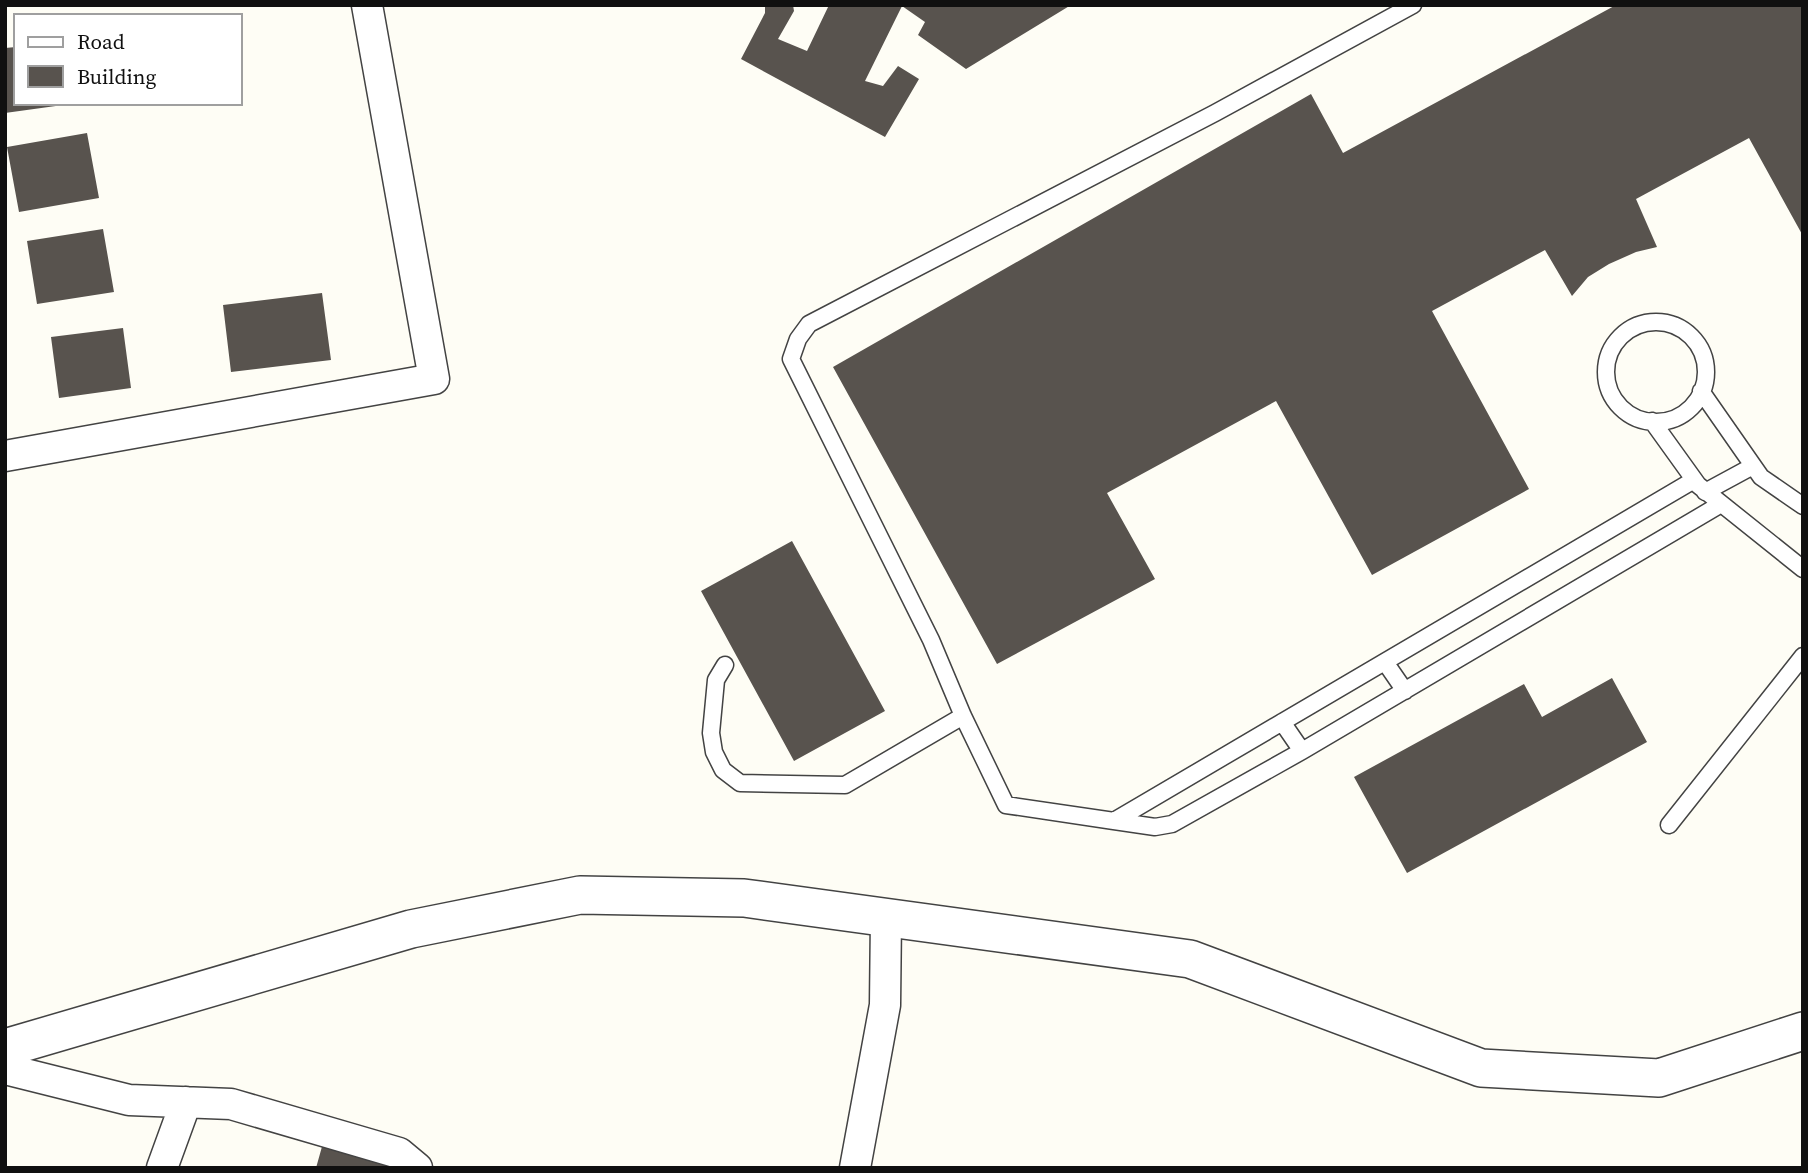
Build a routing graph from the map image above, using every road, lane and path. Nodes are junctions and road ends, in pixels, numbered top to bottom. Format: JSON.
{"nodes":[{"id":1,"x":367,"y":5,"type":"edge"},
{"id":2,"x":1413,"y":5,"type":"edge"},
{"id":3,"x":1701,"y":391,"type":"junction"},
{"id":4,"x":1652,"y":421,"type":"junction"},
{"id":5,"x":5,"y":456,"type":"edge"},
{"id":6,"x":1753,"y":466,"type":"junction"},
{"id":7,"x":1700,"y":486,"type":"junction"},
{"id":8,"x":1721,"y":504,"type":"junction"},
{"id":9,"x":1803,"y":506,"type":"edge"},
{"id":10,"x":1803,"y":569,"type":"edge"},
{"id":11,"x":1803,"y":656,"type":"edge"},
{"id":12,"x":1385,"y":662,"type":"junction"},
{"id":13,"x":725,"y":665,"type":"dead end"},
{"id":14,"x":1405,"y":691,"type":"junction"},
{"id":15,"x":963,"y":716,"type":"junction"},
{"id":16,"x":1282,"y":722,"type":"junction"},
{"id":17,"x":1302,"y":751,"type":"junction"},
{"id":18,"x":1114,"y":821,"type":"junction"},
{"id":19,"x":1669,"y":825,"type":"dead end"},
{"id":20,"x":886,"y":917,"type":"junction"},
{"id":21,"x":1803,"y":1031,"type":"edge"},
{"id":22,"x":5,"y":1048,"type":"edge"},
{"id":23,"x":5,"y":1069,"type":"edge"},
{"id":24,"x":186,"y":1102,"type":"junction"},
{"id":25,"x":162,"y":1168,"type":"edge"},
{"id":26,"x":417,"y":1168,"type":"edge"},
{"id":27,"x":855,"y":1168,"type":"edge"}],
"edges":[{"from":1,"to":5,"type":"street"},
{"from":2,"to":15,"type":"lane"},
{"from":3,"to":4,"type":"lane"},
{"from":3,"to":4,"type":"lane"},
{"from":3,"to":6,"type":"lane"},
{"from":4,"to":7,"type":"lane"},
{"from":6,"to":7,"type":"lane"},
{"from":6,"to":9,"type":"lane"},
{"from":7,"to":8,"type":"lane"},
{"from":7,"to":12,"type":"lane"},
{"from":8,"to":10,"type":"lane"},
{"from":8,"to":14,"type":"lane"},
{"from":11,"to":19,"type":"lane"},
{"from":12,"to":14,"type":"lane"},
{"from":12,"to":16,"type":"lane"},
{"from":13,"to":15,"type":"lane"},
{"from":14,"to":17,"type":"lane"},
{"from":15,"to":18,"type":"lane"},
{"from":16,"to":17,"type":"lane"},
{"from":16,"to":18,"type":"lane"},
{"from":17,"to":18,"type":"lane"},
{"from":20,"to":21,"type":"street"},
{"from":20,"to":22,"type":"street"},
{"from":20,"to":27,"type":"street"},
{"from":23,"to":24,"type":"street"},
{"from":24,"to":25,"type":"street"},
{"from":24,"to":26,"type":"street"}]}
